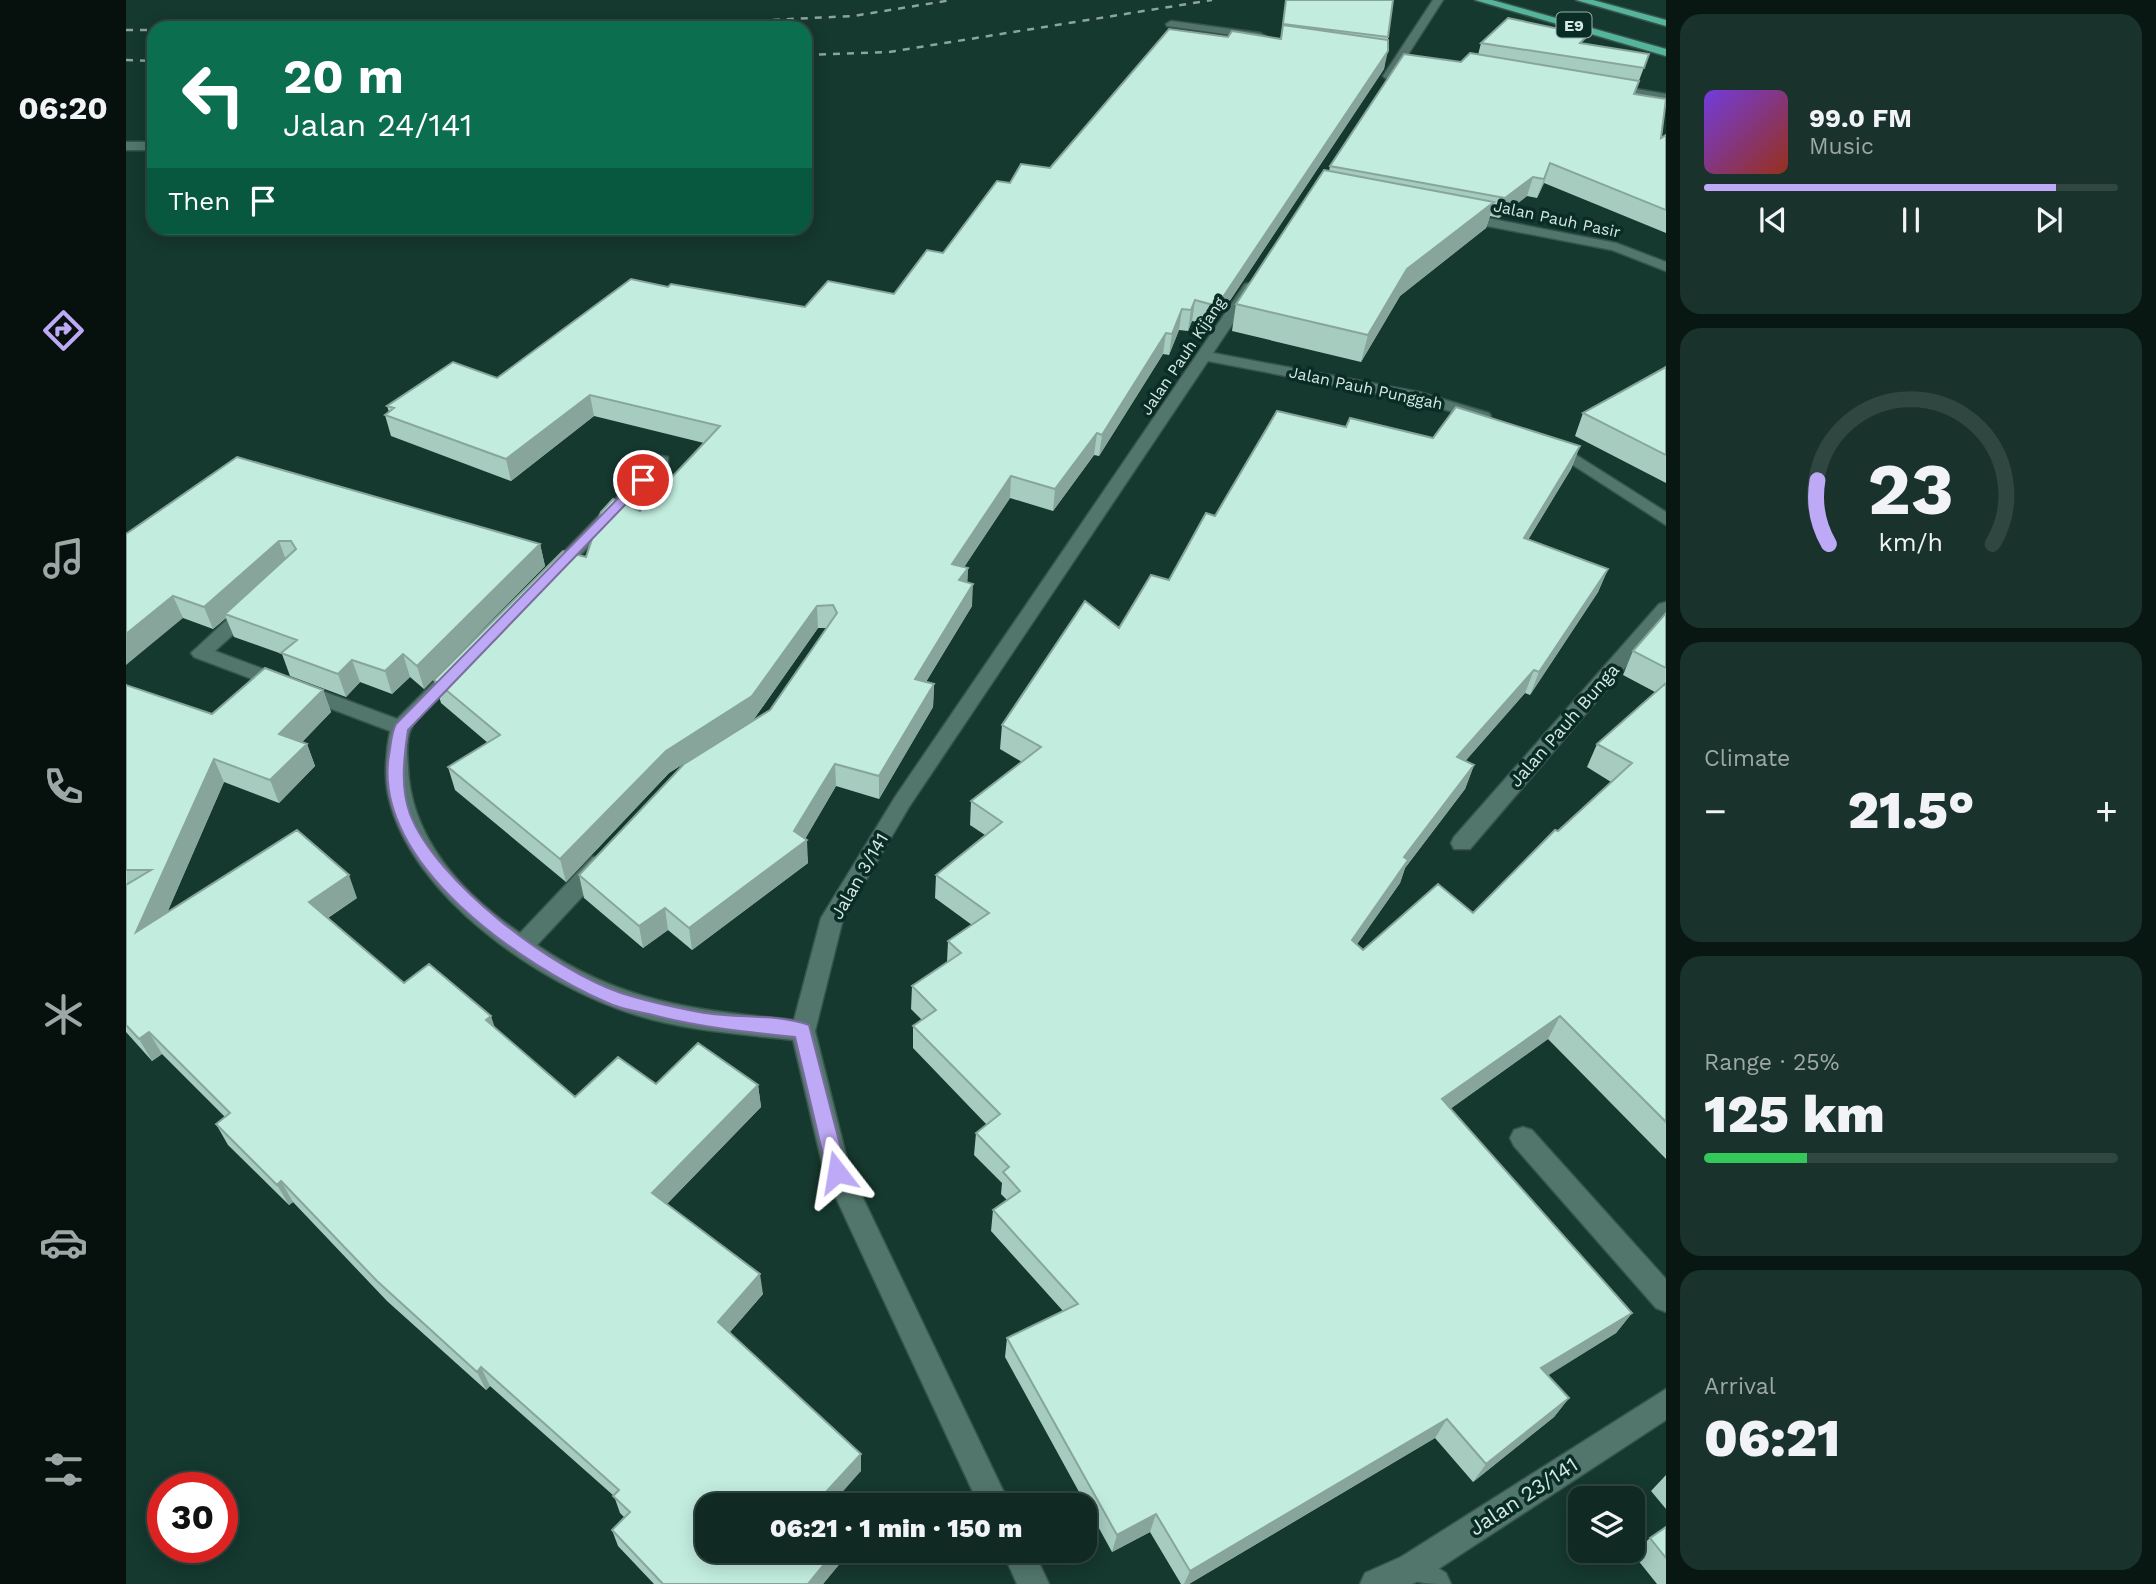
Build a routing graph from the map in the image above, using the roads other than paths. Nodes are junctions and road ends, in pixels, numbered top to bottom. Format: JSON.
{"nodes":[{"id":1,"x":1438,"y":0,"type":"edge"},
{"id":2,"x":1480,"y":0,"type":"edge"},
{"id":3,"x":1581,"y":0,"type":"edge"},
{"id":4,"x":1666,"y":23,"type":"edge"},
{"id":5,"x":1171,"y":24,"type":"dead end"},
{"id":6,"x":1267,"y":37,"type":"edge"},
{"id":7,"x":1666,"y":53,"type":"edge"},
{"id":8,"x":1587,"y":85,"type":"edge"},
{"id":9,"x":1381,"y":89,"type":"edge"},
{"id":10,"x":1666,"y":98,"type":"edge"},
{"id":11,"x":126,"y":146,"type":"edge"},
{"id":12,"x":147,"y":146,"type":"edge"},
{"id":13,"x":1452,"y":216,"type":"edge"},
{"id":14,"x":1666,"y":267,"type":"edge"},
{"id":15,"x":1256,"y":278,"type":"edge"},
{"id":16,"x":1205,"y":356,"type":"junction"},
{"id":17,"x":1494,"y":420,"type":"edge"},
{"id":18,"x":1531,"y":431,"type":"edge"},
{"id":19,"x":662,"y":461,"type":"dead end"},
{"id":20,"x":1666,"y":520,"type":"edge"},
{"id":21,"x":1047,"y":588,"type":"joint"},
{"id":22,"x":536,"y":590,"type":"edge"},
{"id":23,"x":262,"y":598,"type":"edge"},
{"id":24,"x":1666,"y":608,"type":"edge"},
{"id":25,"x":469,"y":659,"type":"edge"},
{"id":26,"x":401,"y":728,"type":"junction"},
{"id":27,"x":1462,"y":843,"type":"dead end"},
{"id":28,"x":613,"y":848,"type":"edge"},
{"id":29,"x":522,"y":946,"type":"junction"},
{"id":30,"x":803,"y":1031,"type":"junction"},
{"id":31,"x":1523,"y":1138,"type":"dead end"},
{"id":32,"x":1666,"y":1299,"type":"edge"},
{"id":33,"x":1666,"y":1403,"type":"edge"},
{"id":34,"x":989,"y":1493,"type":"edge"},
{"id":35,"x":1023,"y":1563,"type":"edge"},
{"id":36,"x":1423,"y":1576,"type":"edge"},
{"id":37,"x":1032,"y":1584,"type":"edge"},
{"id":38,"x":1376,"y":1584,"type":"edge"}],
"edges":[{"from":1,"to":9,"type":"street"},
{"from":2,"to":7,"type":"highway","number":"E9"},
{"from":3,"to":4,"type":"highway","number":"E9"},
{"from":5,"to":6,"type":"street"},
{"from":8,"to":10,"type":"street"},
{"from":11,"to":12,"type":"street"},
{"from":13,"to":14,"type":"street","name":"Jalan Pauh Pasir"},
{"from":15,"to":16,"type":"street","name":"Jalan Pauh Kijang"},
{"from":16,"to":17,"type":"street","name":"Jalan Pauh Punggah"},
{"from":16,"to":21,"type":"street","name":"Jalan Pauh Kijang"},
{"from":18,"to":20,"type":"street"},
{"from":19,"to":22,"type":"street"},
{"from":21,"to":30,"type":"street","name":"Jalan 3/141"},
{"from":23,"to":26,"type":"street"},
{"from":24,"to":27,"type":"street","name":"Jalan Pauh Bunga"},
{"from":25,"to":26,"type":"street"},
{"from":26,"to":29,"type":"street"},
{"from":28,"to":29,"type":"street"},
{"from":29,"to":30,"type":"street"},
{"from":30,"to":34,"type":"street","name":"Jalan 3/141"},
{"from":31,"to":32,"type":"street"},
{"from":33,"to":36,"type":"street","name":"Jalan 23/141"},
{"from":35,"to":37,"type":"street"},
{"from":36,"to":38,"type":"street","name":"Jalan 23/141"}]}
